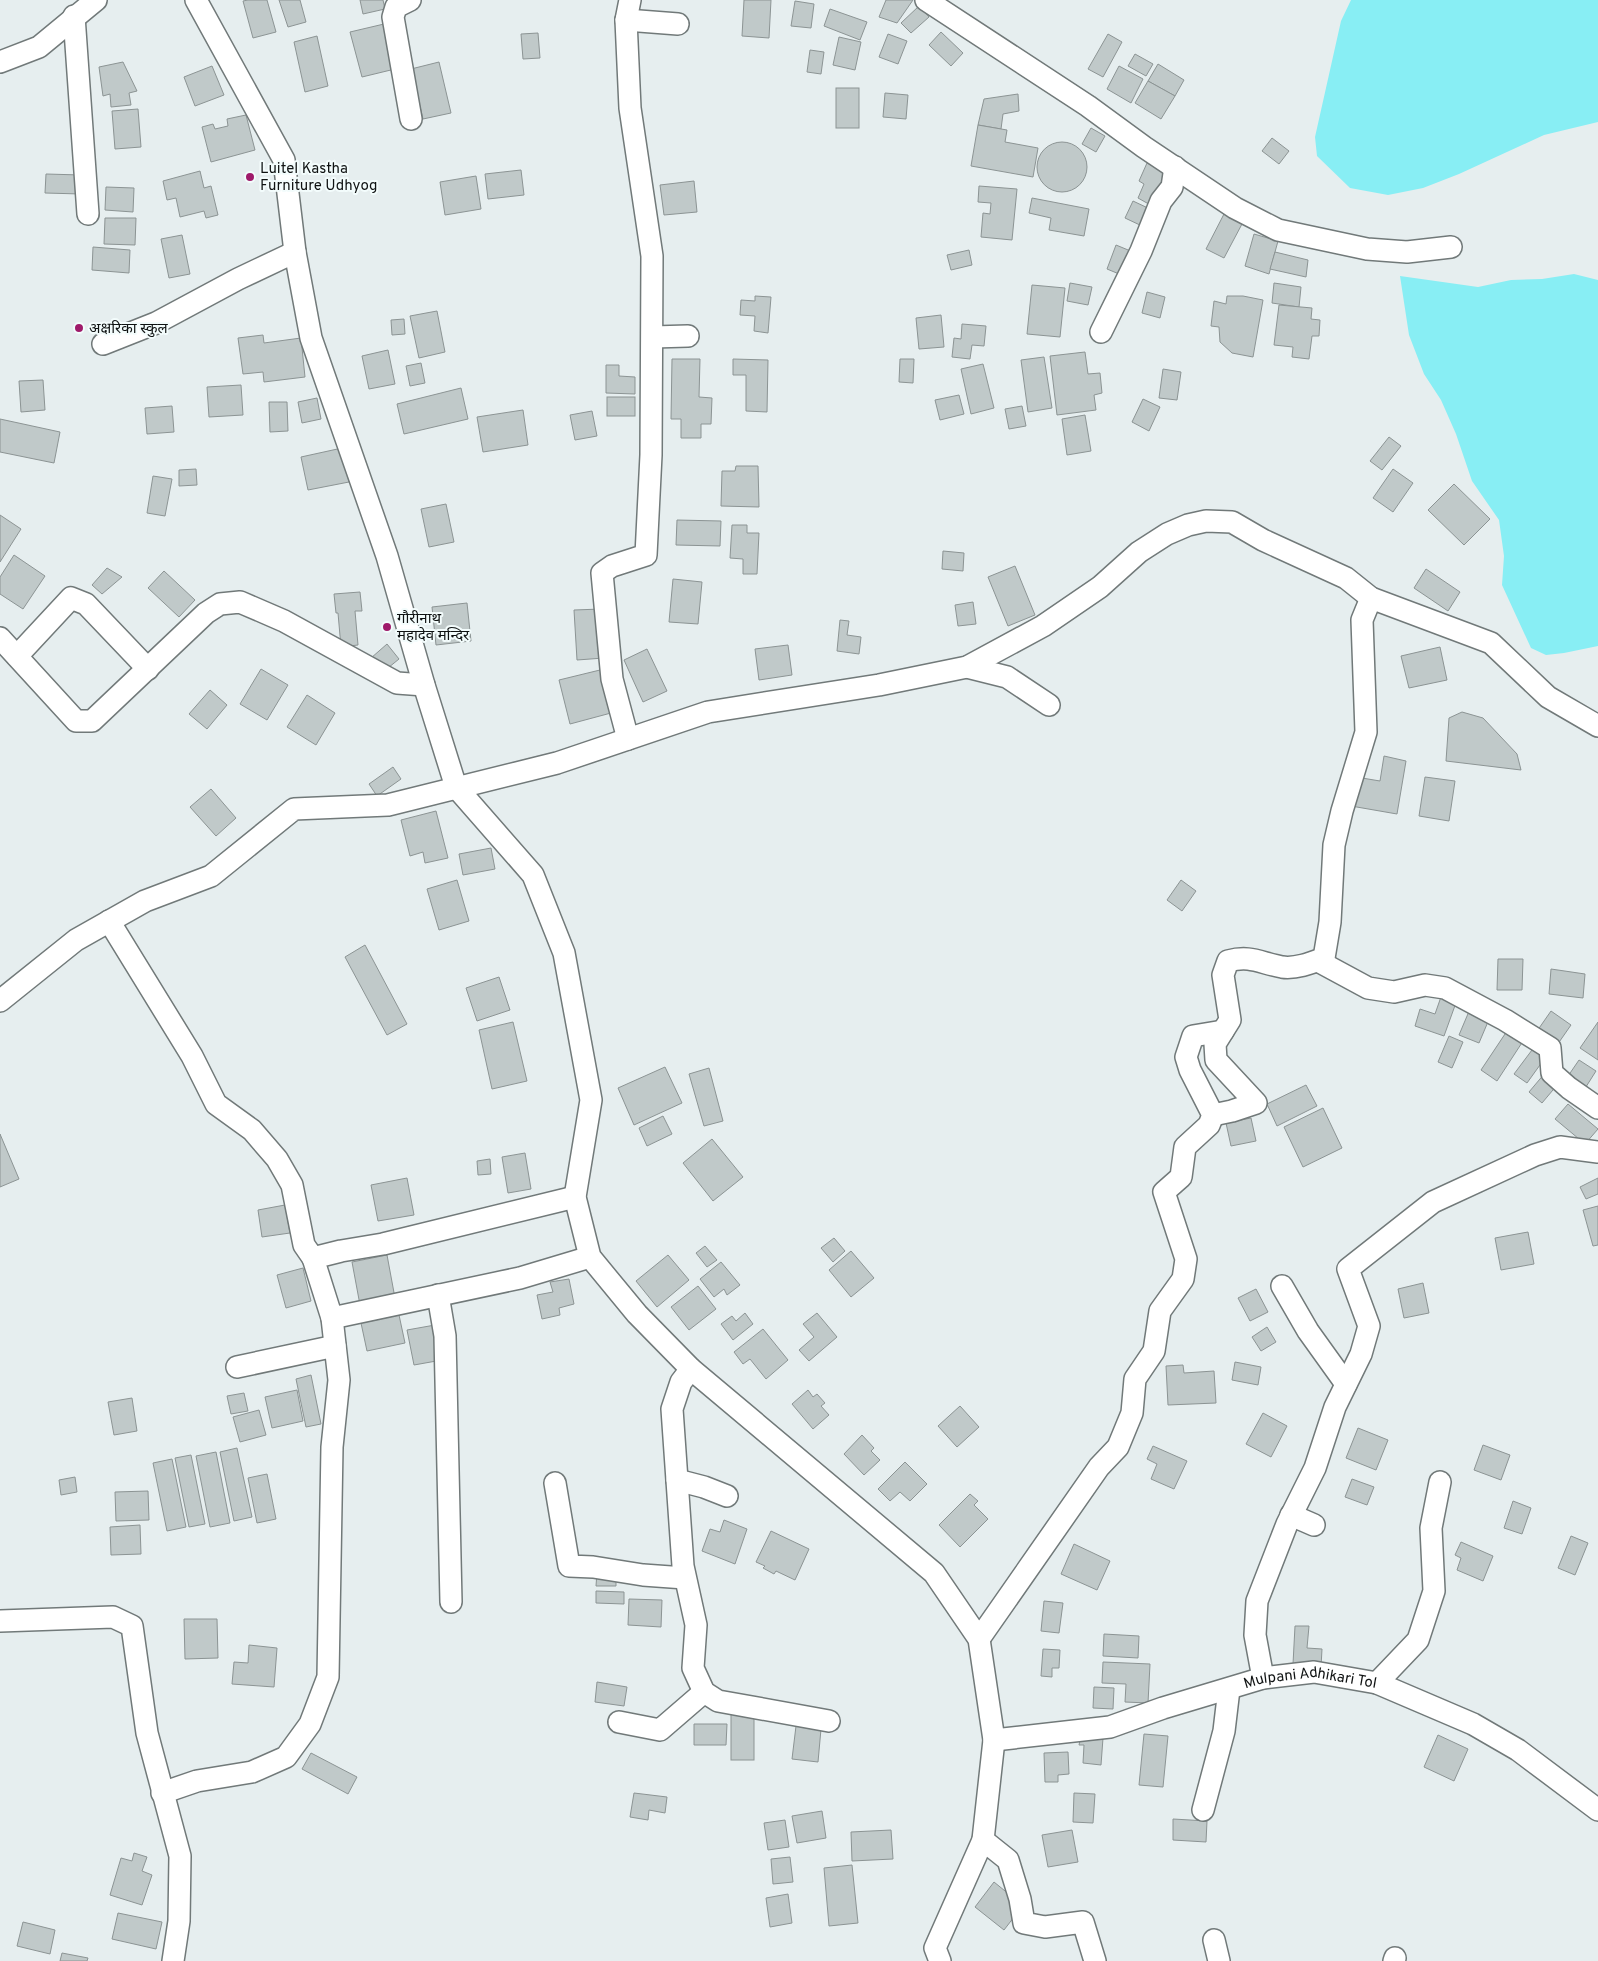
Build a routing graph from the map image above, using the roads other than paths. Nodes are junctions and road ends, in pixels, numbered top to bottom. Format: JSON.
{"nodes":[{"id":1,"x":96,"y":0,"type":"edge"},
{"id":2,"x":196,"y":0,"type":"edge"},
{"id":3,"x":410,"y":0,"type":"edge"},
{"id":4,"x":926,"y":0,"type":"edge"},
{"id":5,"x":628,"y":10,"type":"edge"},
{"id":6,"x":74,"y":16,"type":"junction"},
{"id":7,"x":678,"y":24,"type":"dead end"},
{"id":8,"x":0,"y":62,"type":"edge"},
{"id":9,"x":411,"y":119,"type":"dead end"},
{"id":10,"x":1176,"y":167,"type":"junction"},
{"id":11,"x":88,"y":214,"type":"dead end"},
{"id":12,"x":1451,"y":247,"type":"dead end"},
{"id":13,"x":295,"y":252,"type":"junction"},
{"id":14,"x":1101,"y":332,"type":"dead end"},
{"id":15,"x":688,"y":336,"type":"dead end"},
{"id":16,"x":653,"y":337,"type":"junction"},
{"id":17,"x":103,"y":344,"type":"dead end"},
{"id":18,"x":1371,"y":598,"type":"junction"},
{"id":19,"x":0,"y":638,"type":"edge"},
{"id":20,"x":18,"y":656,"type":"junction"},
{"id":21,"x":967,"y":667,"type":"junction"},
{"id":22,"x":148,"y":669,"type":"junction"},
{"id":23,"x":424,"y":685,"type":"junction"},
{"id":24,"x":1049,"y":705,"type":"dead end"},
{"id":25,"x":1598,"y":726,"type":"edge"},
{"id":26,"x":628,"y":739,"type":"junction"},
{"id":27,"x":456,"y":787,"type":"junction"},
{"id":28,"x":109,"y":921,"type":"junction"},
{"id":29,"x":1318,"y":961,"type":"junction"},
{"id":30,"x":0,"y":1002,"type":"edge"},
{"id":31,"x":1223,"y":1031,"type":"junction"},
{"id":32,"x":1598,"y":1108,"type":"edge"},
{"id":33,"x":1213,"y":1115,"type":"junction"},
{"id":34,"x":1598,"y":1152,"type":"edge"},
{"id":35,"x":575,"y":1197,"type":"junction"},
{"id":36,"x":313,"y":1258,"type":"junction"},
{"id":37,"x":590,"y":1258,"type":"junction"},
{"id":38,"x":1282,"y":1286,"type":"dead end"},
{"id":39,"x":438,"y":1295,"type":"junction"},
{"id":40,"x":332,"y":1318,"type":"junction"},
{"id":41,"x":335,"y":1346,"type":"junction"},
{"id":42,"x":237,"y":1367,"type":"dead end"},
{"id":43,"x":691,"y":1369,"type":"junction"},
{"id":44,"x":1346,"y":1384,"type":"junction"},
{"id":45,"x":677,"y":1480,"type":"junction"},
{"id":46,"x":1440,"y":1482,"type":"dead end"},
{"id":47,"x":555,"y":1483,"type":"dead end"},
{"id":48,"x":727,"y":1496,"type":"dead end"},
{"id":49,"x":1291,"y":1514,"type":"junction"},
{"id":50,"x":1314,"y":1525,"type":"dead end"},
{"id":51,"x":685,"y":1578,"type":"junction"},
{"id":52,"x":451,"y":1602,"type":"dead end"},
{"id":53,"x":0,"y":1621,"type":"edge"},
{"id":54,"x":979,"y":1639,"type":"junction"},
{"id":55,"x":1263,"y":1678,"type":"junction"},
{"id":56,"x":1377,"y":1683,"type":"junction"},
{"id":57,"x":1230,"y":1689,"type":"junction"},
{"id":58,"x":704,"y":1692,"type":"junction"},
{"id":59,"x":829,"y":1721,"type":"dead end"},
{"id":60,"x":619,"y":1722,"type":"dead end"},
{"id":61,"x":994,"y":1740,"type":"junction"},
{"id":62,"x":162,"y":1793,"type":"junction"},
{"id":63,"x":1203,"y":1810,"type":"dead end"},
{"id":64,"x":1598,"y":1810,"type":"edge"},
{"id":65,"x":982,"y":1840,"type":"junction"},
{"id":66,"x":1214,"y":1940,"type":"dead end"},
{"id":67,"x":173,"y":1961,"type":"edge"},
{"id":68,"x":940,"y":1961,"type":"edge"},
{"id":69,"x":1095,"y":1961,"type":"edge"},
{"id":70,"x":1219,"y":1961,"type":"edge"}],
"edges":[{"from":1,"to":6,"type":"street"},
{"from":2,"to":13,"type":"street"},
{"from":3,"to":9,"type":"street"},
{"from":4,"to":10,"type":"street"},
{"from":5,"to":7,"type":"street"},
{"from":5,"to":16,"type":"street"},
{"from":6,"to":8,"type":"street"},
{"from":6,"to":11,"type":"street"},
{"from":10,"to":12,"type":"street"},
{"from":10,"to":14,"type":"street"},
{"from":13,"to":17,"type":"street"},
{"from":13,"to":23,"type":"street"},
{"from":15,"to":16,"type":"street"},
{"from":16,"to":26,"type":"street"},
{"from":18,"to":21,"type":"street"},
{"from":18,"to":25,"type":"street"},
{"from":18,"to":29,"type":"street"},
{"from":19,"to":20,"type":"street"},
{"from":20,"to":22,"type":"street"},
{"from":20,"to":22,"type":"street"},
{"from":21,"to":24,"type":"street"},
{"from":21,"to":26,"type":"street"},
{"from":22,"to":23,"type":"street"},
{"from":23,"to":27,"type":"street"},
{"from":26,"to":27,"type":"street"},
{"from":27,"to":28,"type":"street"},
{"from":27,"to":35,"type":"street"},
{"from":28,"to":30,"type":"street"},
{"from":28,"to":36,"type":"street"},
{"from":29,"to":31,"type":"street"},
{"from":29,"to":32,"type":"street"},
{"from":31,"to":33,"type":"street"},
{"from":31,"to":33,"type":"street"},
{"from":33,"to":54,"type":"street"},
{"from":34,"to":44,"type":"street"},
{"from":35,"to":36,"type":"street"},
{"from":35,"to":37,"type":"street"},
{"from":36,"to":40,"type":"street"},
{"from":37,"to":39,"type":"street"},
{"from":37,"to":43,"type":"street"},
{"from":38,"to":44,"type":"street"},
{"from":39,"to":40,"type":"street"},
{"from":39,"to":52,"type":"street"},
{"from":40,"to":41,"type":"street"},
{"from":41,"to":42,"type":"street"},
{"from":41,"to":62,"type":"street"},
{"from":43,"to":45,"type":"street"},
{"from":43,"to":54,"type":"street"},
{"from":44,"to":49,"type":"street"},
{"from":45,"to":48,"type":"street"},
{"from":45,"to":51,"type":"street"},
{"from":46,"to":56,"type":"street"},
{"from":47,"to":51,"type":"street"},
{"from":49,"to":50,"type":"street"},
{"from":49,"to":55,"type":"street"},
{"from":51,"to":58,"type":"street"},
{"from":53,"to":62,"type":"street"},
{"from":54,"to":61,"type":"street"},
{"from":55,"to":56,"type":"street","name":"Mulpani Adhikari Tol"},
{"from":55,"to":57,"type":"street","name":"Mulpani Adhikari Tol"},
{"from":56,"to":64,"type":"street","name":"Mulpani Adhikari Tol"},
{"from":57,"to":61,"type":"street","name":"Mulpani Adhikari Tol"},
{"from":57,"to":63,"type":"street"},
{"from":58,"to":59,"type":"street"},
{"from":58,"to":60,"type":"street"},
{"from":61,"to":65,"type":"street"},
{"from":62,"to":67,"type":"street"},
{"from":65,"to":68,"type":"street"},
{"from":65,"to":69,"type":"street"},
{"from":66,"to":70,"type":"street"}]}
